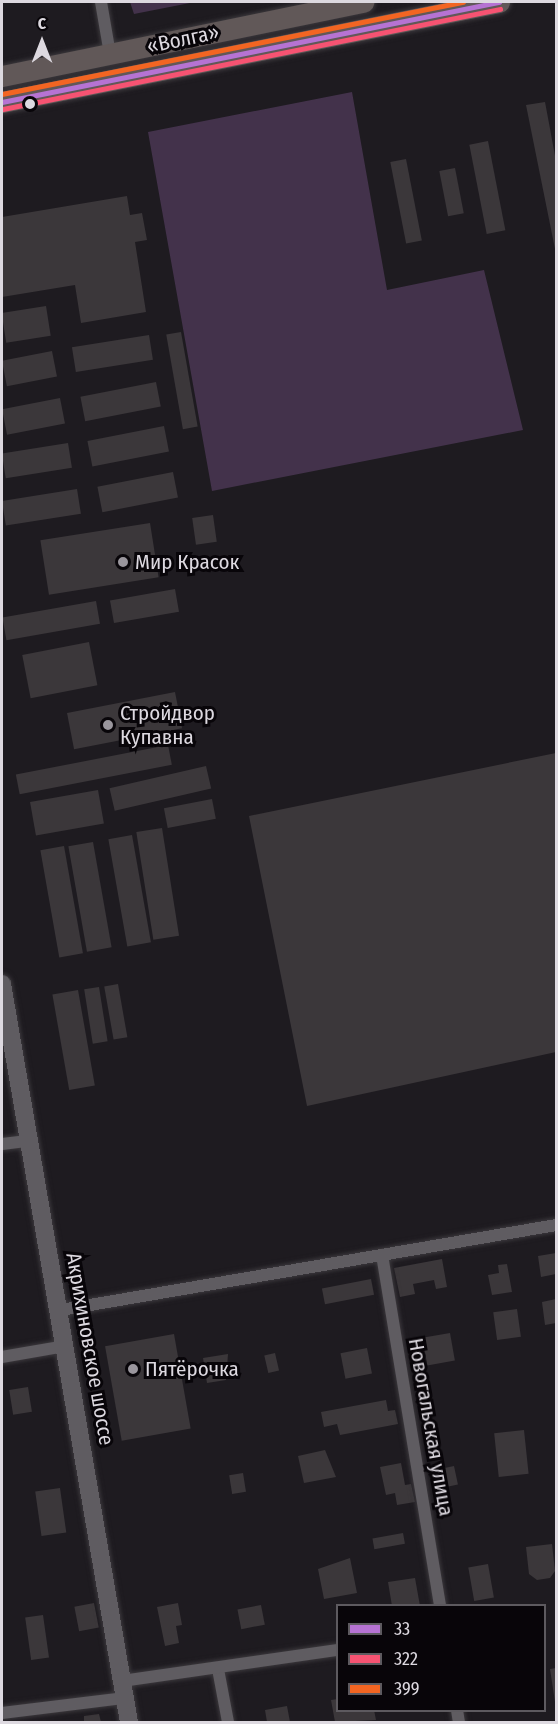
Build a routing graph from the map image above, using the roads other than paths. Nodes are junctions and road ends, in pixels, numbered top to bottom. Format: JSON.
{"nodes":[{"id":1,"x":101,"y":2,"type":"edge"},
{"id":2,"x":364,"y":2,"type":"edge"},
{"id":3,"x":500,"y":2,"type":"edge"},
{"id":4,"x":110,"y":54,"type":"junction"},
{"id":5,"x":2,"y":76,"type":"edge"},
{"id":6,"x":2,"y":102,"type":"edge"},
{"id":7,"x":2,"y":984,"type":"edge"},
{"id":8,"x":28,"y":1141,"type":"junction"},
{"id":9,"x":2,"y":1144,"type":"edge"},
{"id":10,"x":556,"y":1225,"type":"edge"},
{"id":11,"x":381,"y":1255,"type":"junction"},
{"id":12,"x":60,"y":1310,"type":"junction"},
{"id":13,"x":66,"y":1346,"type":"junction"},
{"id":14,"x":2,"y":1357,"type":"edge"},
{"id":15,"x":440,"y":1604,"type":"edge"},
{"id":16,"x":336,"y":1650,"type":"edge"},
{"id":17,"x":218,"y":1669,"type":"junction"},
{"id":18,"x":124,"y":1690,"type":"junction"},
{"id":19,"x":2,"y":1713,"type":"edge"},
{"id":20,"x":129,"y":1722,"type":"edge"},
{"id":21,"x":228,"y":1722,"type":"edge"}],
"edges":[{"from":1,"to":4,"type":"street"},
{"from":2,"to":4,"type":"highway","name":"«Волга»"},
{"from":3,"to":6,"type":"highway","name":"«Волга»"},
{"from":4,"to":5,"type":"highway","name":"«Волга»"},
{"from":7,"to":8,"type":"main road","name":"Акрихиновское шоссе"},
{"from":8,"to":9,"type":"street"},
{"from":8,"to":12,"type":"main road","name":"Акрихиновское шоссе"},
{"from":10,"to":11,"type":"street"},
{"from":11,"to":12,"type":"street"},
{"from":11,"to":15,"type":"street","name":"Новогальская улица"},
{"from":12,"to":13,"type":"main road","name":"Акрихиновское шоссе"},
{"from":13,"to":14,"type":"street"},
{"from":13,"to":18,"type":"main road","name":"Акрихиновское шоссе"},
{"from":16,"to":17,"type":"street"},
{"from":17,"to":18,"type":"street"},
{"from":17,"to":21,"type":"street"},
{"from":18,"to":19,"type":"street"},
{"from":18,"to":20,"type":"main road","name":"Акрихиновское шоссе"}]}
